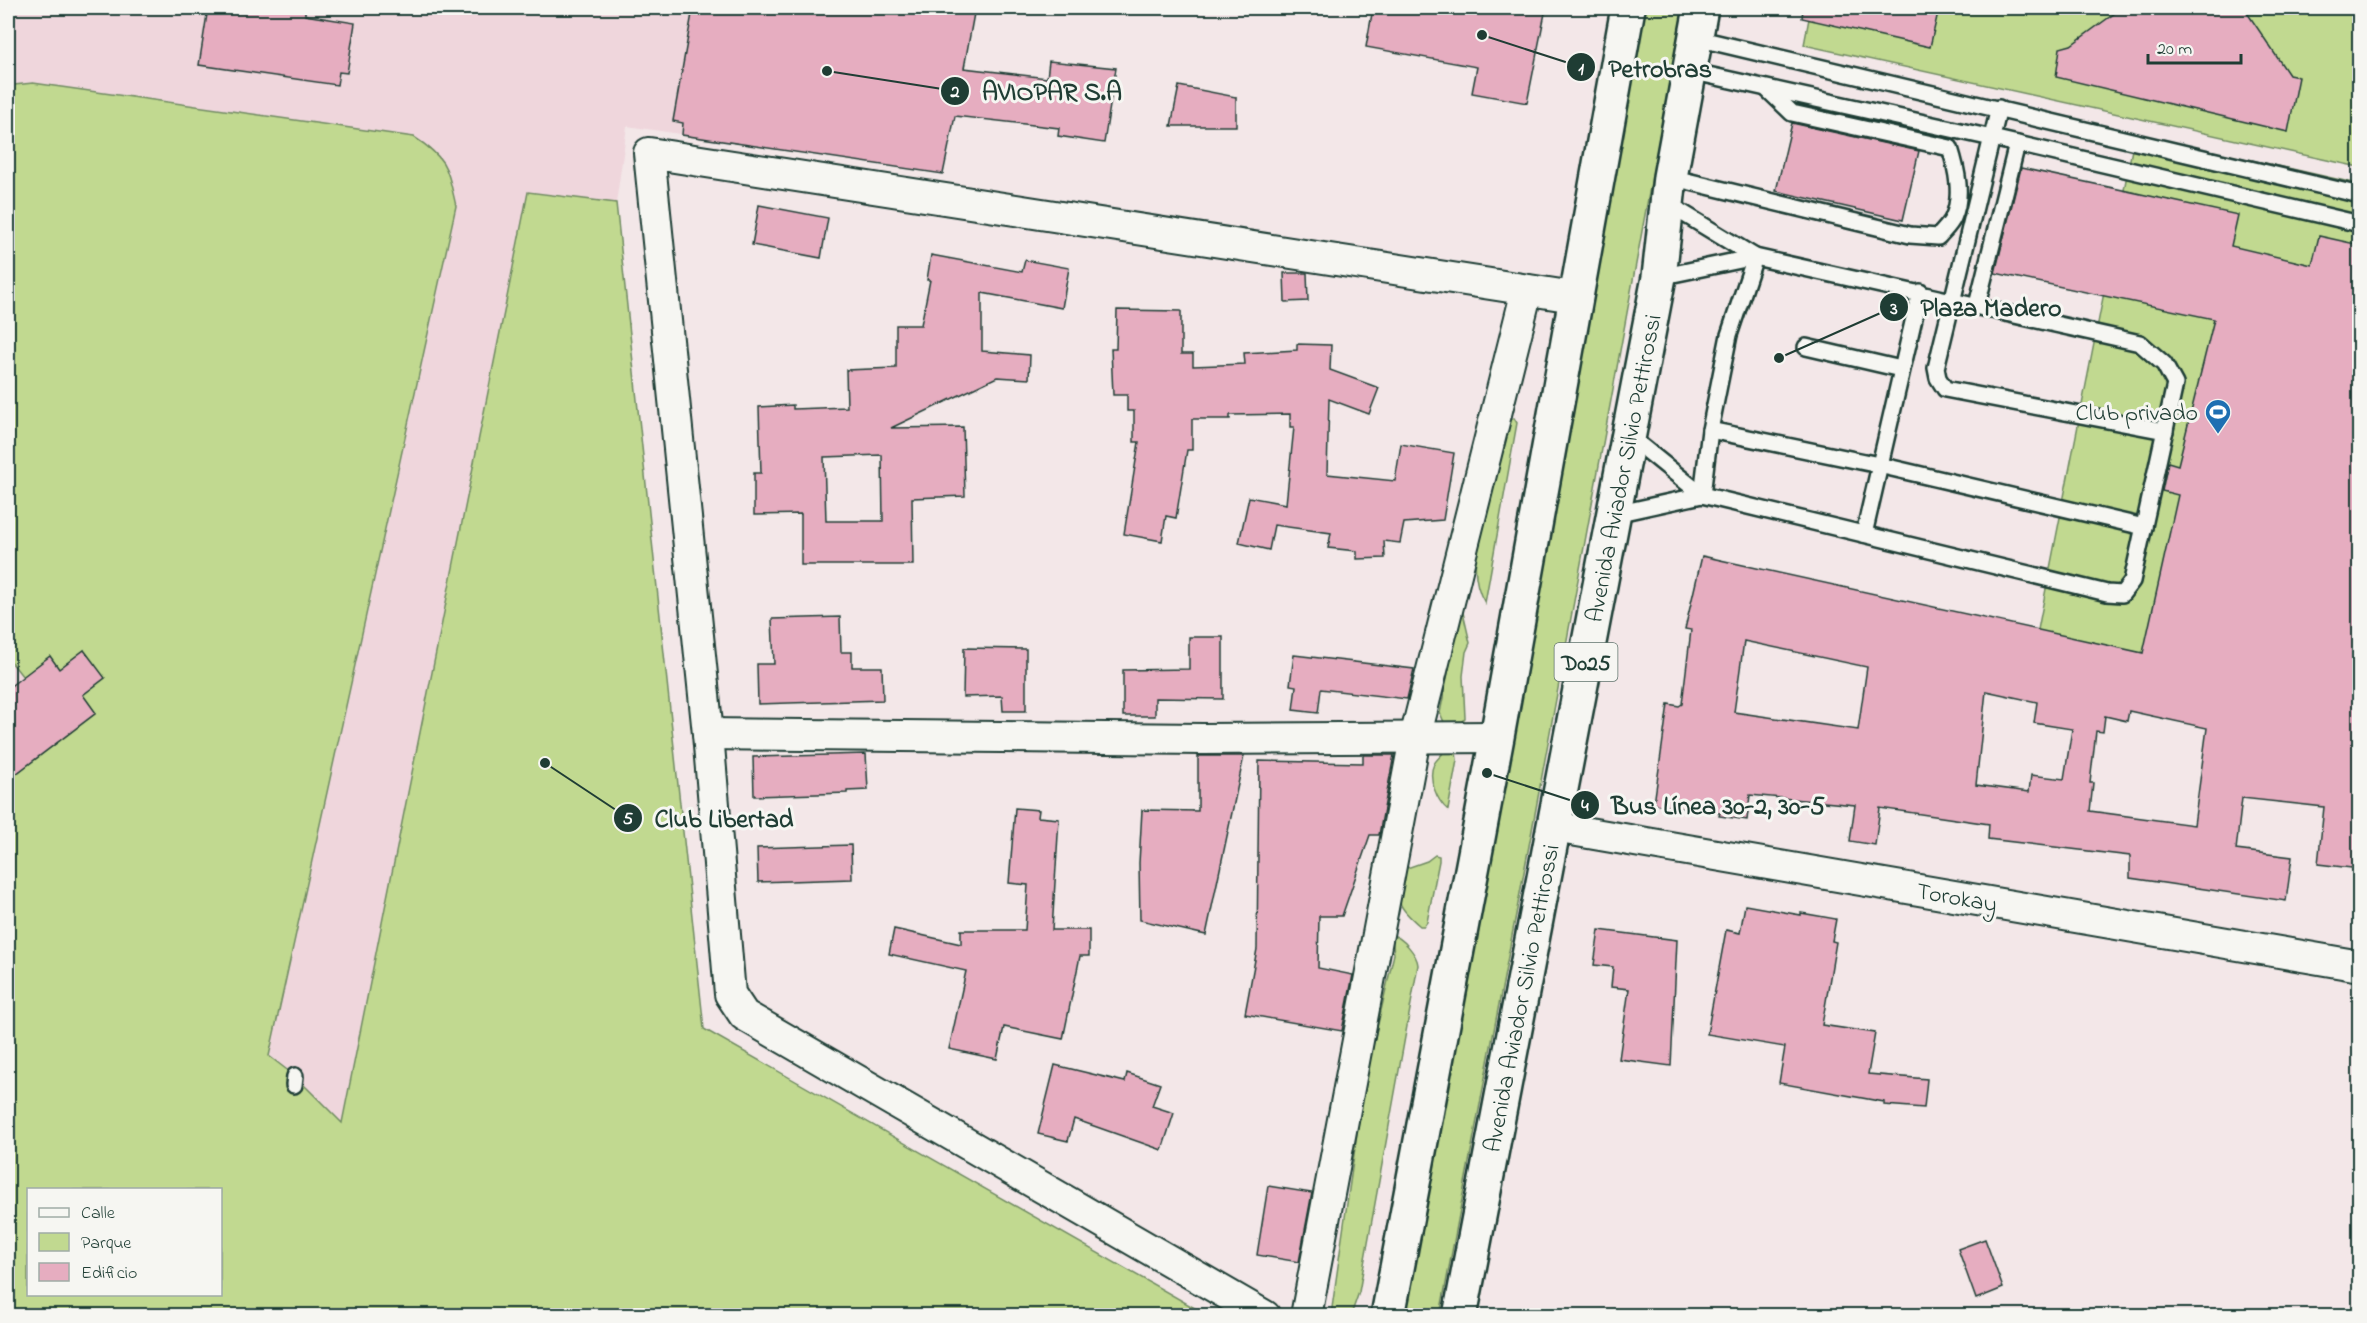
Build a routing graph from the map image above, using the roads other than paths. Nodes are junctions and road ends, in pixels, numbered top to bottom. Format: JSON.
{"nodes":[{"id":1,"x":1628,"y":8,"type":"edge"},
{"id":2,"x":1698,"y":23,"type":"edge"},
{"id":3,"x":1690,"y":71,"type":"junction"},
{"id":4,"x":1767,"y":89,"type":"junction"},
{"id":5,"x":1999,"y":108,"type":"junction"},
{"id":6,"x":1992,"y":138,"type":"junction"},
{"id":7,"x":2017,"y":144,"type":"junction"},
{"id":8,"x":2295,"y":180,"type":"junction"},
{"id":9,"x":1669,"y":190,"type":"junction"},
{"id":10,"x":2360,"y":195,"type":"edge"},
{"id":11,"x":2288,"y":207,"type":"junction"},
{"id":12,"x":2360,"y":224,"type":"edge"},
{"id":13,"x":1755,"y":256,"type":"junction"},
{"id":14,"x":1659,"y":277,"type":"junction"},
{"id":15,"x":1527,"y":290,"type":"junction"},
{"id":16,"x":1920,"y":292,"type":"junction"},
{"id":17,"x":1574,"y":297,"type":"junction"},
{"id":18,"x":1953,"y":300,"type":"junction"},
{"id":19,"x":1977,"y":305,"type":"junction"},
{"id":20,"x":1806,"y":347,"type":"dead end"},
{"id":21,"x":1901,"y":369,"type":"junction"},
{"id":22,"x":1710,"y":430,"type":"junction"},
{"id":23,"x":2165,"y":431,"type":"junction"},
{"id":24,"x":1628,"y":435,"type":"junction"},
{"id":25,"x":1879,"y":465,"type":"junction"},
{"id":26,"x":1702,"y":495,"type":"junction"},
{"id":27,"x":1615,"y":514,"type":"junction"},
{"id":28,"x":2144,"y":527,"type":"junction"},
{"id":29,"x":1864,"y":534,"type":"junction"},
{"id":30,"x":708,"y":734,"type":"junction"},
{"id":31,"x":1497,"y":737,"type":"junction"},
{"id":32,"x":1415,"y":738,"type":"junction"},
{"id":33,"x":1554,"y":827,"type":"junction"},
{"id":34,"x":2360,"y":966,"type":"edge"},
{"id":35,"x":1265,"y":1316,"type":"edge"},
{"id":36,"x":1306,"y":1316,"type":"edge"},
{"id":37,"x":1388,"y":1316,"type":"edge"},
{"id":38,"x":1460,"y":1316,"type":"edge"}],
"edges":[{"from":1,"to":17,"type":"highway"},
{"from":2,"to":3,"type":"highway","name":"Avenida Aviador Silvio Pettirossi","number":"D025"},
{"from":2,"to":5,"type":"lane"},
{"from":3,"to":4,"type":"lane"},
{"from":3,"to":9,"type":"highway","name":"Avenida Aviador Silvio Pettirossi","number":"D025"},
{"from":4,"to":6,"type":"lane"},
{"from":4,"to":9,"type":"lane"},
{"from":5,"to":6,"type":"lane"},
{"from":5,"to":8,"type":"lane"},
{"from":6,"to":7,"type":"lane"},
{"from":6,"to":18,"type":"lane"},
{"from":7,"to":11,"type":"lane"},
{"from":7,"to":19,"type":"lane"},
{"from":8,"to":10,"type":"lane"},
{"from":8,"to":11,"type":"lane"},
{"from":9,"to":13,"type":"lane"},
{"from":9,"to":14,"type":"highway","name":"Avenida Aviador Silvio Pettirossi","number":"D025"},
{"from":11,"to":12,"type":"lane"},
{"from":13,"to":14,"type":"lane"},
{"from":13,"to":16,"type":"lane"},
{"from":13,"to":22,"type":"lane"},
{"from":14,"to":24,"type":"highway","name":"Avenida Aviador Silvio Pettirossi","number":"D025"},
{"from":15,"to":17,"type":"street"},
{"from":15,"to":30,"type":"street"},
{"from":15,"to":32,"type":"street"},
{"from":16,"to":18,"type":"lane"},
{"from":16,"to":21,"type":"lane"},
{"from":17,"to":31,"type":"highway"},
{"from":18,"to":19,"type":"lane"},
{"from":18,"to":23,"type":"lane"},
{"from":19,"to":23,"type":"lane"},
{"from":20,"to":21,"type":"lane"},
{"from":21,"to":25,"type":"lane"},
{"from":22,"to":25,"type":"lane"},
{"from":22,"to":26,"type":"lane"},
{"from":23,"to":28,"type":"lane"},
{"from":24,"to":26,"type":"lane"},
{"from":24,"to":27,"type":"highway","name":"Avenida Aviador Silvio Pettirossi","number":"D025"},
{"from":25,"to":28,"type":"lane"},
{"from":25,"to":29,"type":"lane"},
{"from":26,"to":27,"type":"lane"},
{"from":26,"to":29,"type":"lane"},
{"from":27,"to":33,"type":"highway","name":"Avenida Aviador Silvio Pettirossi","number":"D025"},
{"from":28,"to":29,"type":"lane"},
{"from":30,"to":32,"type":"street"},
{"from":30,"to":35,"type":"street"},
{"from":31,"to":32,"type":"street"},
{"from":31,"to":37,"type":"highway"},
{"from":32,"to":36,"type":"street"},
{"from":33,"to":34,"type":"street","name":"Torokay"},
{"from":33,"to":38,"type":"highway","name":"Avenida Aviador Silvio Pettirossi","number":"D025"}]}
